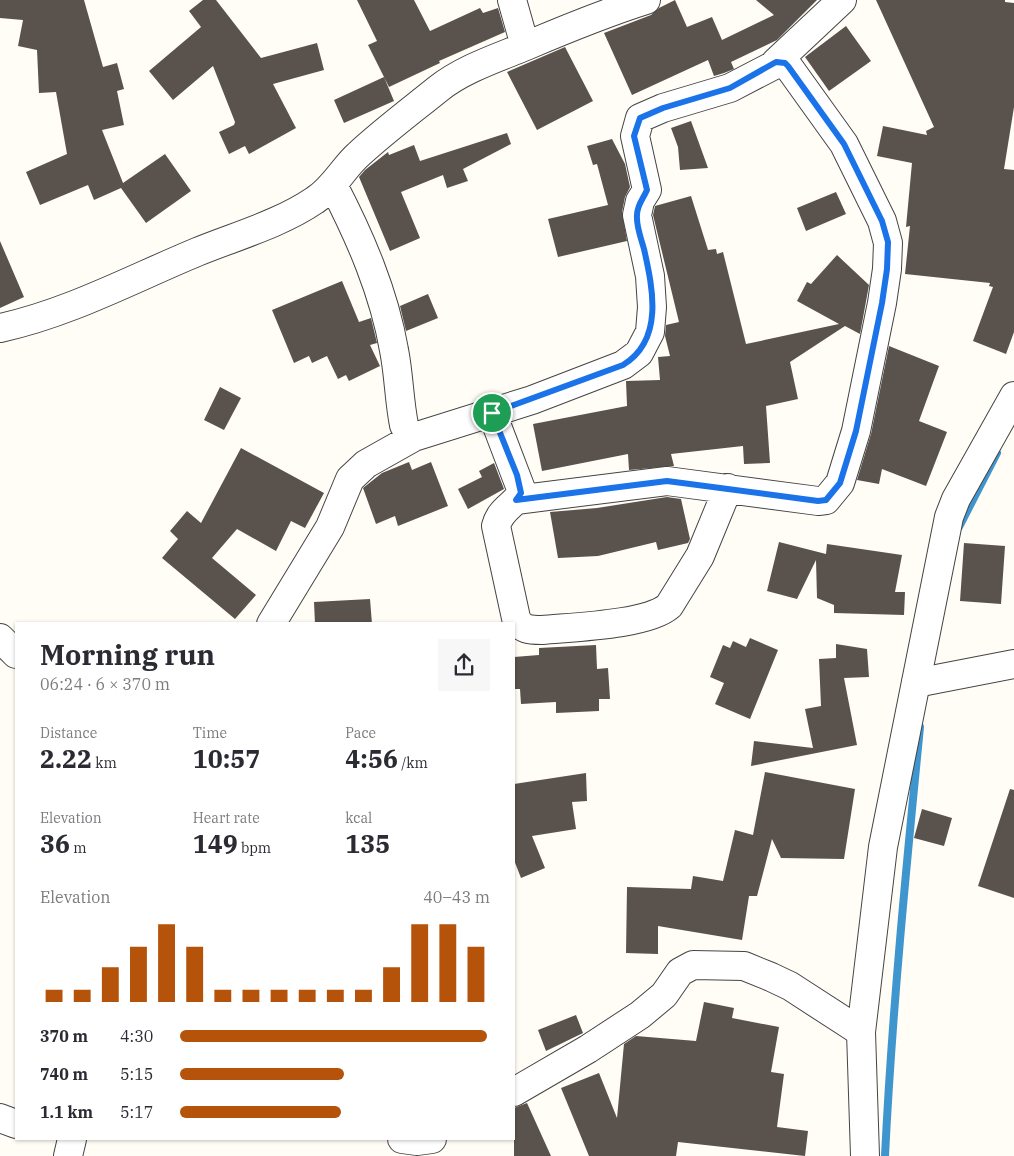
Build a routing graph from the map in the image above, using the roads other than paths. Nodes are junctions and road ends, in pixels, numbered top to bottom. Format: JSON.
{"nodes":[{"id":1,"x":512,"y":0,"type":"edge"},
{"id":2,"x":646,"y":0,"type":"edge"},
{"id":3,"x":842,"y":0,"type":"edge"},
{"id":4,"x":525,"y":46,"type":"junction"},
{"id":5,"x":776,"y":62,"type":"junction"},
{"id":6,"x":333,"y":185,"type":"junction"},
{"id":7,"x":0,"y":328,"type":"edge"},
{"id":8,"x":1014,"y":396,"type":"edge"},
{"id":9,"x":492,"y":413,"type":"junction"},
{"id":10,"x":414,"y":437,"type":"junction"},
{"id":11,"x":728,"y":488,"type":"junction"},
{"id":12,"x":516,"y":500,"type":"junction"},
{"id":13,"x":271,"y":622,"type":"edge"},
{"id":14,"x":0,"y":638,"type":"edge"},
{"id":15,"x":15,"y":653,"type":"edge"},
{"id":16,"x":1014,"y":664,"type":"edge"},
{"id":17,"x":916,"y":683,"type":"junction"},
{"id":18,"x":861,"y":1032,"type":"junction"},
{"id":19,"x":515,"y":1091,"type":"edge"},
{"id":20,"x":0,"y":1118,"type":"edge"},
{"id":21,"x":15,"y":1124,"type":"edge"},
{"id":22,"x":72,"y":1140,"type":"edge"},
{"id":23,"x":410,"y":1140,"type":"edge"},
{"id":24,"x":424,"y":1140,"type":"edge"},
{"id":25,"x":440,"y":1140,"type":"edge"},
{"id":26,"x":68,"y":1156,"type":"edge"},
{"id":27,"x":429,"y":1156,"type":"edge"},
{"id":28,"x":865,"y":1156,"type":"edge"}],
"edges":[{"from":1,"to":4,"type":"street"},
{"from":2,"to":4,"type":"street"},
{"from":3,"to":5,"type":"street"},
{"from":4,"to":6,"type":"street"},
{"from":5,"to":9,"type":"street"},
{"from":5,"to":11,"type":"street"},
{"from":6,"to":7,"type":"street"},
{"from":6,"to":10,"type":"street"},
{"from":8,"to":17,"type":"street"},
{"from":9,"to":10,"type":"street"},
{"from":9,"to":12,"type":"street"},
{"from":10,"to":13,"type":"street"},
{"from":11,"to":12,"type":"street"},
{"from":11,"to":12,"type":"street"},
{"from":14,"to":15,"type":"street"},
{"from":16,"to":17,"type":"street"},
{"from":17,"to":18,"type":"street"},
{"from":18,"to":19,"type":"street"},
{"from":18,"to":28,"type":"street"},
{"from":20,"to":21,"type":"street"},
{"from":22,"to":26,"type":"street"},
{"from":23,"to":24,"type":"street"},
{"from":25,"to":27,"type":"street"}]}
